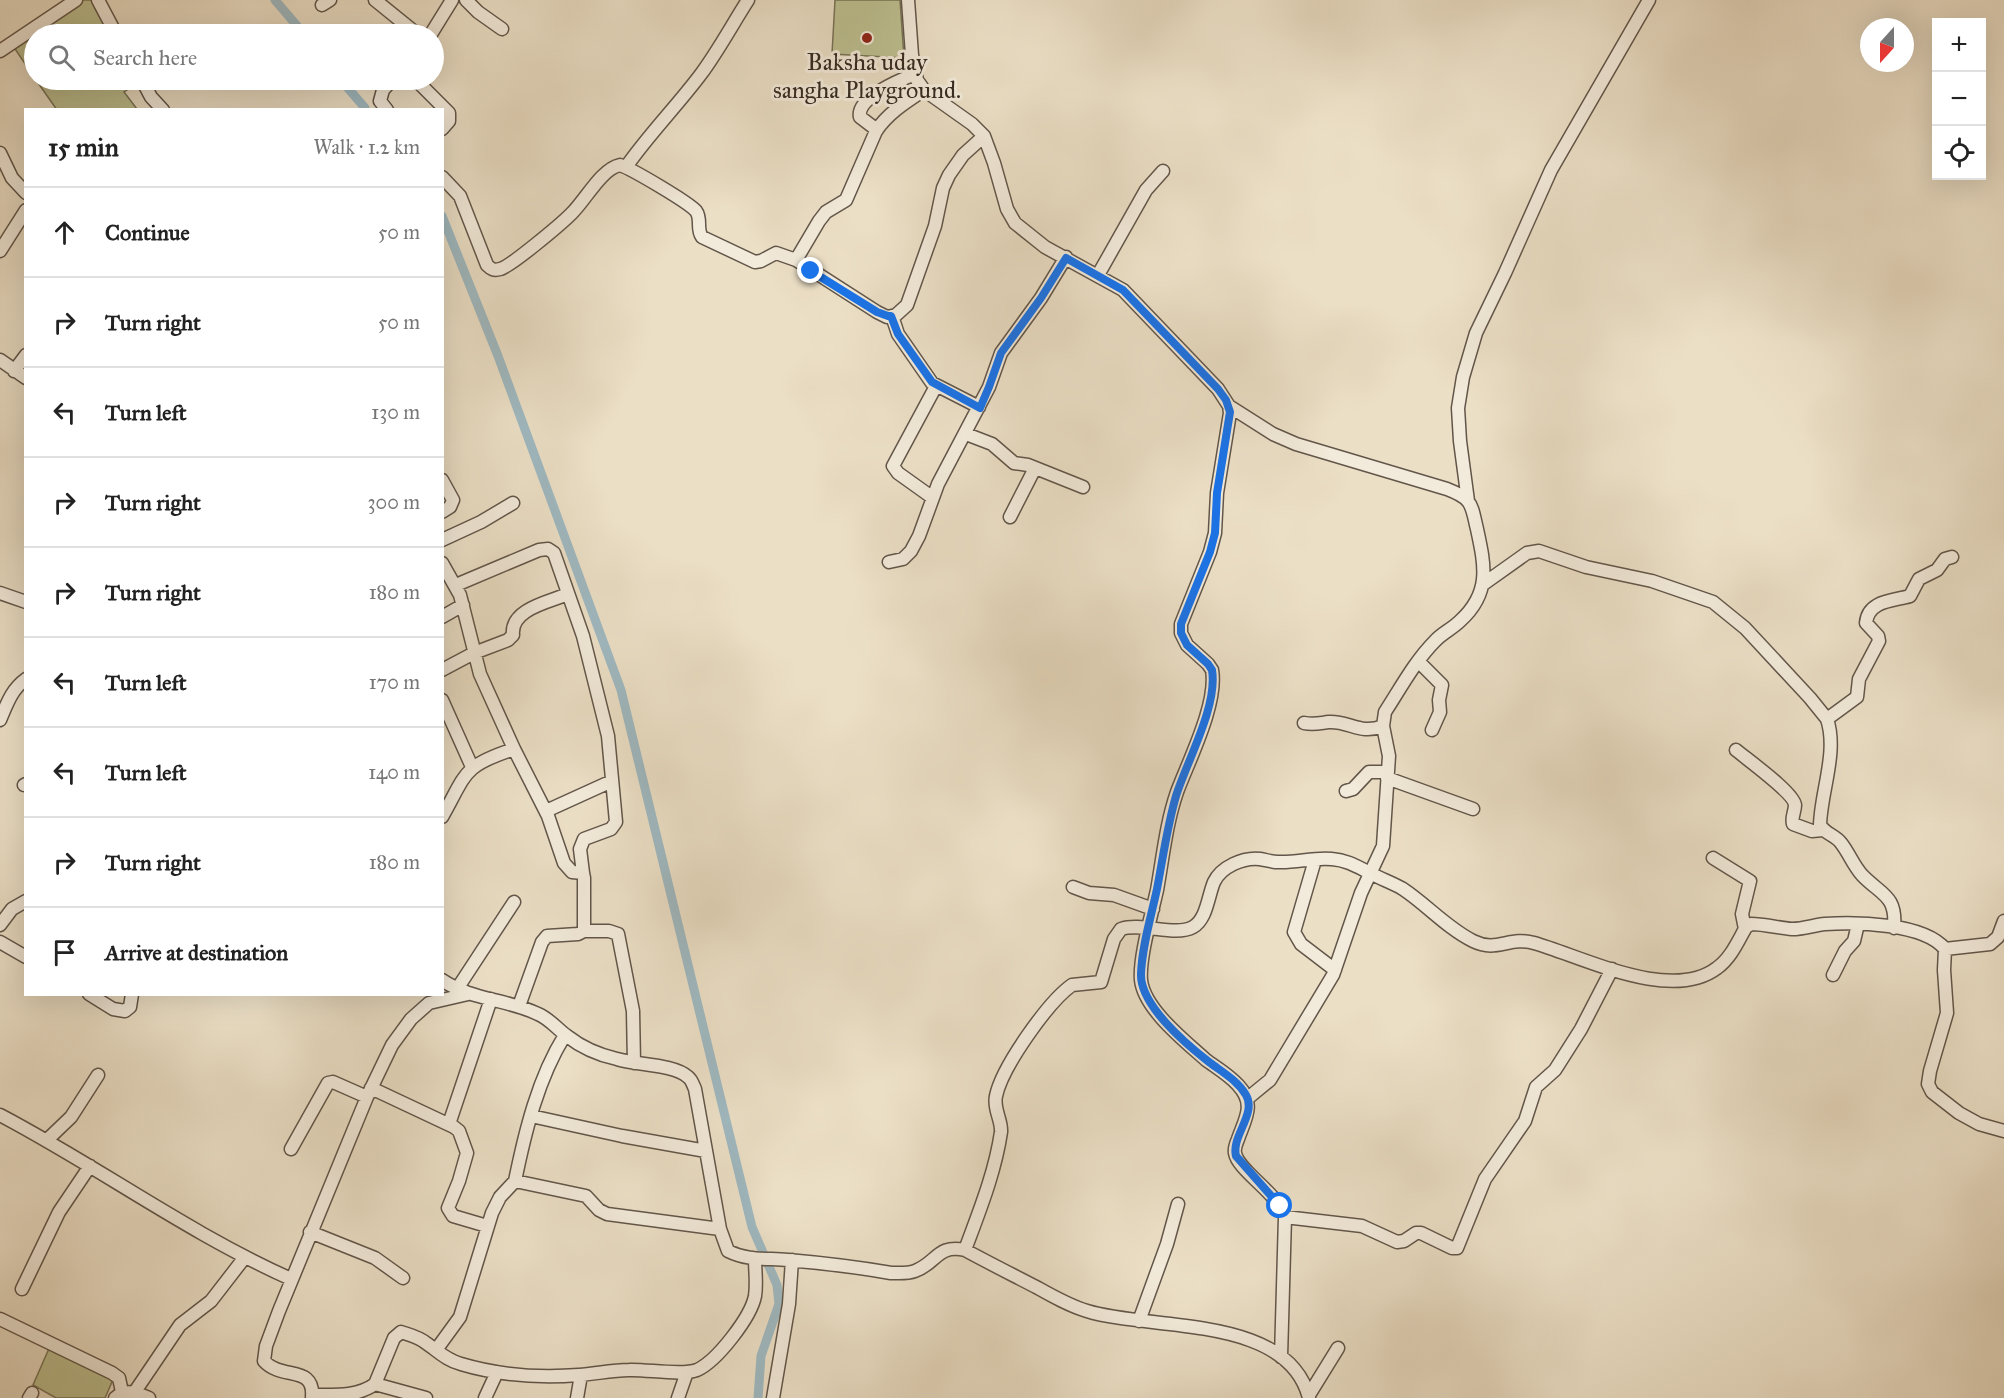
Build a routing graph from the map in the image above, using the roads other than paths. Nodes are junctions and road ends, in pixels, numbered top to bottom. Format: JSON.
{"nodes":[{"id":1,"x":76,"y":0,"type":"edge"},
{"id":2,"x":98,"y":0,"type":"edge"},
{"id":3,"x":375,"y":0,"type":"edge"},
{"id":4,"x":452,"y":0,"type":"edge"},
{"id":5,"x":466,"y":0,"type":"edge"},
{"id":6,"x":748,"y":0,"type":"edge"},
{"id":7,"x":908,"y":0,"type":"edge"},
{"id":8,"x":1649,"y":0,"type":"edge"},
{"id":9,"x":40,"y":24,"type":"edge"},
{"id":10,"x":111,"y":24,"type":"edge"},
{"id":11,"x":405,"y":24,"type":"edge"},
{"id":12,"x":437,"y":24,"type":"edge"},
{"id":13,"x":502,"y":29,"type":"dead end"},
{"id":14,"x":24,"y":35,"type":"edge"},
{"id":15,"x":0,"y":51,"type":"edge"},
{"id":16,"x":915,"y":74,"type":"junction"},
{"id":17,"x":148,"y":90,"type":"edge"},
{"id":18,"x":383,"y":90,"type":"edge"},
{"id":19,"x":426,"y":90,"type":"edge"},
{"id":20,"x":924,"y":90,"type":"junction"},
{"id":21,"x":161,"y":108,"type":"edge"},
{"id":22,"x":386,"y":108,"type":"edge"},
{"id":23,"x":444,"y":108,"type":"edge"},
{"id":24,"x":444,"y":108,"type":"edge"},
{"id":25,"x":444,"y":127,"type":"edge"},
{"id":26,"x":877,"y":130,"type":"junction"},
{"id":27,"x":984,"y":136,"type":"junction"},
{"id":28,"x":0,"y":153,"type":"edge"},
{"id":29,"x":626,"y":167,"type":"junction"},
{"id":30,"x":1163,"y":171,"type":"dead end"},
{"id":31,"x":444,"y":179,"type":"edge"},
{"id":32,"x":24,"y":191,"type":"edge"},
{"id":33,"x":24,"y":213,"type":"edge"},
{"id":34,"x":0,"y":251,"type":"edge"},
{"id":35,"x":1066,"y":258,"type":"junction"},
{"id":36,"x":796,"y":260,"type":"junction"},
{"id":37,"x":1098,"y":275,"type":"junction"},
{"id":38,"x":891,"y":316,"type":"junction"},
{"id":39,"x":24,"y":358,"type":"edge"},
{"id":40,"x":0,"y":360,"type":"edge"},
{"id":41,"x":14,"y":371,"type":"junction"},
{"id":42,"x":24,"y":377,"type":"edge"},
{"id":43,"x":936,"y":386,"type":"junction"},
{"id":44,"x":1229,"y":406,"type":"junction"},
{"id":45,"x":980,"y":408,"type":"junction"},
{"id":46,"x":966,"y":434,"type":"junction"},
{"id":47,"x":1035,"y":468,"type":"junction"},
{"id":48,"x":444,"y":484,"type":"edge"},
{"id":49,"x":1083,"y":487,"type":"dead end"},
{"id":50,"x":933,"y":498,"type":"junction"},
{"id":51,"x":1468,"y":501,"type":"junction"},
{"id":52,"x":513,"y":503,"type":"dead end"},
{"id":53,"x":444,"y":511,"type":"edge"},
{"id":54,"x":1010,"y":517,"type":"dead end"},
{"id":55,"x":444,"y":539,"type":"edge"},
{"id":56,"x":1952,"y":557,"type":"dead end"},
{"id":57,"x":889,"y":562,"type":"dead end"},
{"id":58,"x":444,"y":569,"type":"edge"},
{"id":59,"x":456,"y":585,"type":"junction"},
{"id":60,"x":1482,"y":585,"type":"junction"},
{"id":61,"x":0,"y":593,"type":"edge"},
{"id":62,"x":568,"y":594,"type":"junction"},
{"id":63,"x":24,"y":601,"type":"edge"},
{"id":64,"x":463,"y":605,"type":"junction"},
{"id":65,"x":444,"y":616,"type":"edge"},
{"id":66,"x":474,"y":653,"type":"junction"},
{"id":67,"x":1419,"y":662,"type":"junction"},
{"id":68,"x":444,"y":669,"type":"edge"},
{"id":69,"x":24,"y":681,"type":"edge"},
{"id":70,"x":444,"y":704,"type":"edge"},
{"id":71,"x":1827,"y":719,"type":"junction"},
{"id":72,"x":0,"y":720,"type":"edge"},
{"id":73,"x":1304,"y":723,"type":"dead end"},
{"id":74,"x":1383,"y":726,"type":"junction"},
{"id":75,"x":1432,"y":730,"type":"dead end"},
{"id":76,"x":514,"y":749,"type":"junction"},
{"id":77,"x":1736,"y":750,"type":"dead end"},
{"id":78,"x":472,"y":766,"type":"junction"},
{"id":79,"x":1388,"y":775,"type":"junction"},
{"id":80,"x":612,"y":781,"type":"junction"},
{"id":81,"x":1346,"y":791,"type":"dead end"},
{"id":82,"x":1473,"y":808,"type":"dead end"},
{"id":83,"x":546,"y":811,"type":"junction"},
{"id":84,"x":444,"y":813,"type":"edge"},
{"id":85,"x":1823,"y":830,"type":"junction"},
{"id":86,"x":1713,"y":858,"type":"dead end"},
{"id":87,"x":1315,"y":860,"type":"junction"},
{"id":88,"x":583,"y":873,"type":"junction"},
{"id":89,"x":1371,"y":873,"type":"junction"},
{"id":90,"x":1073,"y":887,"type":"dead end"},
{"id":91,"x":24,"y":902,"type":"edge"},
{"id":92,"x":514,"y":902,"type":"dead end"},
{"id":93,"x":1153,"y":909,"type":"junction"},
{"id":94,"x":2004,"y":921,"type":"edge"},
{"id":95,"x":1858,"y":924,"type":"junction"},
{"id":96,"x":0,"y":925,"type":"edge"},
{"id":97,"x":1149,"y":927,"type":"junction"},
{"id":98,"x":1894,"y":928,"type":"junction"},
{"id":99,"x":1745,"y":929,"type":"junction"},
{"id":100,"x":584,"y":931,"type":"junction"},
{"id":101,"x":0,"y":942,"type":"edge"},
{"id":102,"x":1945,"y":949,"type":"junction"},
{"id":103,"x":24,"y":956,"type":"edge"},
{"id":104,"x":1612,"y":969,"type":"junction"},
{"id":105,"x":1335,"y":970,"type":"junction"},
{"id":106,"x":1833,"y":975,"type":"dead end"},
{"id":107,"x":444,"y":981,"type":"edge"},
{"id":108,"x":463,"y":991,"type":"junction"},
{"id":109,"x":92,"y":996,"type":"edge"},
{"id":110,"x":132,"y":996,"type":"edge"},
{"id":111,"x":491,"y":999,"type":"junction"},
{"id":112,"x":519,"y":1006,"type":"junction"},
{"id":113,"x":565,"y":1035,"type":"junction"},
{"id":114,"x":634,"y":1063,"type":"junction"},
{"id":115,"x":98,"y":1075,"type":"dead end"},
{"id":116,"x":369,"y":1093,"type":"junction"},
{"id":117,"x":1248,"y":1098,"type":"junction"},
{"id":118,"x":0,"y":1115,"type":"edge"},
{"id":119,"x":531,"y":1116,"type":"junction"},
{"id":120,"x":449,"y":1124,"type":"junction"},
{"id":121,"x":2004,"y":1131,"type":"edge"},
{"id":122,"x":46,"y":1140,"type":"junction"},
{"id":123,"x":291,"y":1149,"type":"dead end"},
{"id":124,"x":706,"y":1151,"type":"junction"},
{"id":125,"x":90,"y":1166,"type":"junction"},
{"id":126,"x":515,"y":1181,"type":"junction"},
{"id":127,"x":1178,"y":1204,"type":"dead end"},
{"id":128,"x":1285,"y":1217,"type":"junction"},
{"id":129,"x":487,"y":1226,"type":"junction"},
{"id":130,"x":720,"y":1229,"type":"junction"},
{"id":131,"x":310,"y":1232,"type":"junction"},
{"id":132,"x":965,"y":1250,"type":"junction"},
{"id":133,"x":245,"y":1257,"type":"junction"},
{"id":134,"x":759,"y":1259,"type":"junction"},
{"id":135,"x":789,"y":1260,"type":"junction"},
{"id":136,"x":403,"y":1278,"type":"dead end"},
{"id":137,"x":291,"y":1279,"type":"junction"},
{"id":138,"x":22,"y":1289,"type":"dead end"},
{"id":139,"x":0,"y":1319,"type":"edge"},
{"id":140,"x":1139,"y":1321,"type":"junction"},
{"id":141,"x":1338,"y":1348,"type":"dead end"},
{"id":142,"x":436,"y":1350,"type":"junction"},
{"id":143,"x":1281,"y":1357,"type":"junction"},
{"id":144,"x":497,"y":1372,"type":"junction"},
{"id":145,"x":687,"y":1372,"type":"junction"},
{"id":146,"x":581,"y":1375,"type":"junction"},
{"id":147,"x":375,"y":1384,"type":"junction"},
{"id":148,"x":124,"y":1394,"type":"edge"},
{"id":149,"x":312,"y":1396,"type":"edge"},
{"id":150,"x":1309,"y":1397,"type":"edge"},
{"id":151,"x":149,"y":1398,"type":"edge"},
{"id":152,"x":426,"y":1398,"type":"edge"},
{"id":153,"x":485,"y":1398,"type":"edge"},
{"id":154,"x":577,"y":1398,"type":"edge"},
{"id":155,"x":678,"y":1398,"type":"edge"},
{"id":156,"x":773,"y":1398,"type":"edge"}],
"edges":[{"from":1,"to":9,"type":"street"},
{"from":2,"to":10,"type":"street"},
{"from":3,"to":11,"type":"street"},
{"from":4,"to":12,"type":"street"},
{"from":5,"to":13,"type":"street"},
{"from":6,"to":29,"type":"street"},
{"from":7,"to":16,"type":"street"},
{"from":8,"to":51,"type":"street"},
{"from":14,"to":15,"type":"street"},
{"from":16,"to":20,"type":"street"},
{"from":16,"to":26,"type":"street"},
{"from":17,"to":21,"type":"street"},
{"from":18,"to":22,"type":"street"},
{"from":19,"to":24,"type":"street"},
{"from":20,"to":26,"type":"street"},
{"from":20,"to":27,"type":"street"},
{"from":23,"to":25,"type":"street"},
{"from":26,"to":36,"type":"street"},
{"from":27,"to":35,"type":"street"},
{"from":27,"to":38,"type":"street"},
{"from":28,"to":32,"type":"street"},
{"from":29,"to":31,"type":"street"},
{"from":29,"to":36,"type":"street"},
{"from":30,"to":37,"type":"street"},
{"from":33,"to":34,"type":"street"},
{"from":35,"to":37,"type":"street"},
{"from":35,"to":45,"type":"street"},
{"from":36,"to":38,"type":"street"},
{"from":37,"to":44,"type":"street"},
{"from":38,"to":43,"type":"street"},
{"from":39,"to":41,"type":"street"},
{"from":40,"to":41,"type":"street"},
{"from":41,"to":42,"type":"street"},
{"from":43,"to":45,"type":"street"},
{"from":43,"to":50,"type":"street"},
{"from":44,"to":51,"type":"street"},
{"from":44,"to":93,"type":"street"},
{"from":45,"to":46,"type":"street"},
{"from":46,"to":47,"type":"street"},
{"from":46,"to":50,"type":"street"},
{"from":47,"to":49,"type":"street"},
{"from":47,"to":54,"type":"street"},
{"from":48,"to":53,"type":"street"},
{"from":50,"to":57,"type":"street"},
{"from":51,"to":60,"type":"street"},
{"from":52,"to":55,"type":"street"},
{"from":56,"to":71,"type":"street"},
{"from":58,"to":59,"type":"street"},
{"from":59,"to":62,"type":"street"},
{"from":59,"to":64,"type":"street"},
{"from":60,"to":67,"type":"street"},
{"from":60,"to":71,"type":"street"},
{"from":61,"to":63,"type":"street"},
{"from":62,"to":66,"type":"street"},
{"from":62,"to":80,"type":"street"},
{"from":64,"to":65,"type":"street"},
{"from":64,"to":66,"type":"street"},
{"from":66,"to":68,"type":"street"},
{"from":66,"to":76,"type":"street"},
{"from":67,"to":74,"type":"street"},
{"from":67,"to":75,"type":"street"},
{"from":69,"to":72,"type":"street"},
{"from":70,"to":78,"type":"street"},
{"from":71,"to":85,"type":"street"},
{"from":73,"to":74,"type":"street"},
{"from":74,"to":79,"type":"street"},
{"from":76,"to":78,"type":"street"},
{"from":76,"to":83,"type":"street"},
{"from":77,"to":85,"type":"street"},
{"from":78,"to":84,"type":"street"},
{"from":79,"to":81,"type":"street"},
{"from":79,"to":82,"type":"street"},
{"from":79,"to":89,"type":"street"},
{"from":80,"to":83,"type":"street"},
{"from":80,"to":88,"type":"street"},
{"from":83,"to":88,"type":"street"},
{"from":85,"to":98,"type":"street"},
{"from":86,"to":99,"type":"street"},
{"from":87,"to":89,"type":"street"},
{"from":87,"to":97,"type":"street"},
{"from":87,"to":105,"type":"street"},
{"from":88,"to":100,"type":"street"},
{"from":89,"to":104,"type":"street"},
{"from":89,"to":105,"type":"street"},
{"from":90,"to":93,"type":"street"},
{"from":91,"to":96,"type":"street"},
{"from":92,"to":108,"type":"street"},
{"from":93,"to":97,"type":"street"},
{"from":94,"to":102,"type":"street"},
{"from":95,"to":98,"type":"street"},
{"from":95,"to":99,"type":"street"},
{"from":95,"to":106,"type":"street"},
{"from":97,"to":117,"type":"street"},
{"from":97,"to":132,"type":"street"},
{"from":98,"to":102,"type":"street"},
{"from":99,"to":104,"type":"street"},
{"from":100,"to":112,"type":"street"},
{"from":100,"to":114,"type":"street"},
{"from":101,"to":103,"type":"street"},
{"from":102,"to":121,"type":"street"},
{"from":104,"to":128,"type":"street"},
{"from":105,"to":117,"type":"street"},
{"from":107,"to":108,"type":"street"},
{"from":108,"to":111,"type":"street"},
{"from":108,"to":116,"type":"street"},
{"from":109,"to":110,"type":"street"},
{"from":111,"to":112,"type":"street"},
{"from":111,"to":120,"type":"street"},
{"from":112,"to":113,"type":"street"},
{"from":113,"to":114,"type":"street"},
{"from":113,"to":119,"type":"street"},
{"from":114,"to":124,"type":"street"},
{"from":115,"to":122,"type":"street"},
{"from":116,"to":120,"type":"street"},
{"from":116,"to":123,"type":"street"},
{"from":116,"to":131,"type":"street"},
{"from":117,"to":128,"type":"street"},
{"from":118,"to":122,"type":"street"},
{"from":119,"to":124,"type":"street"},
{"from":119,"to":126,"type":"street"},
{"from":120,"to":129,"type":"street"},
{"from":122,"to":125,"type":"street"},
{"from":124,"to":130,"type":"street"},
{"from":125,"to":133,"type":"street"},
{"from":125,"to":138,"type":"street"},
{"from":126,"to":129,"type":"street"},
{"from":126,"to":130,"type":"street"},
{"from":127,"to":140,"type":"street"},
{"from":128,"to":143,"type":"street"},
{"from":129,"to":142,"type":"street"},
{"from":130,"to":134,"type":"street"},
{"from":131,"to":136,"type":"street"},
{"from":131,"to":137,"type":"street"},
{"from":132,"to":135,"type":"street"},
{"from":132,"to":140,"type":"street"},
{"from":133,"to":137,"type":"street"},
{"from":133,"to":148,"type":"street"},
{"from":134,"to":135,"type":"street"},
{"from":134,"to":145,"type":"street"},
{"from":135,"to":156,"type":"street"},
{"from":137,"to":149,"type":"street"},
{"from":139,"to":148,"type":"street"},
{"from":140,"to":143,"type":"street"},
{"from":141,"to":150,"type":"street"},
{"from":142,"to":144,"type":"street"},
{"from":142,"to":147,"type":"street"},
{"from":143,"to":150,"type":"street"},
{"from":144,"to":146,"type":"street"},
{"from":144,"to":153,"type":"street"},
{"from":145,"to":146,"type":"street"},
{"from":145,"to":155,"type":"street"},
{"from":146,"to":154,"type":"street"},
{"from":147,"to":149,"type":"street"},
{"from":147,"to":152,"type":"street"},
{"from":148,"to":151,"type":"street"}]}
